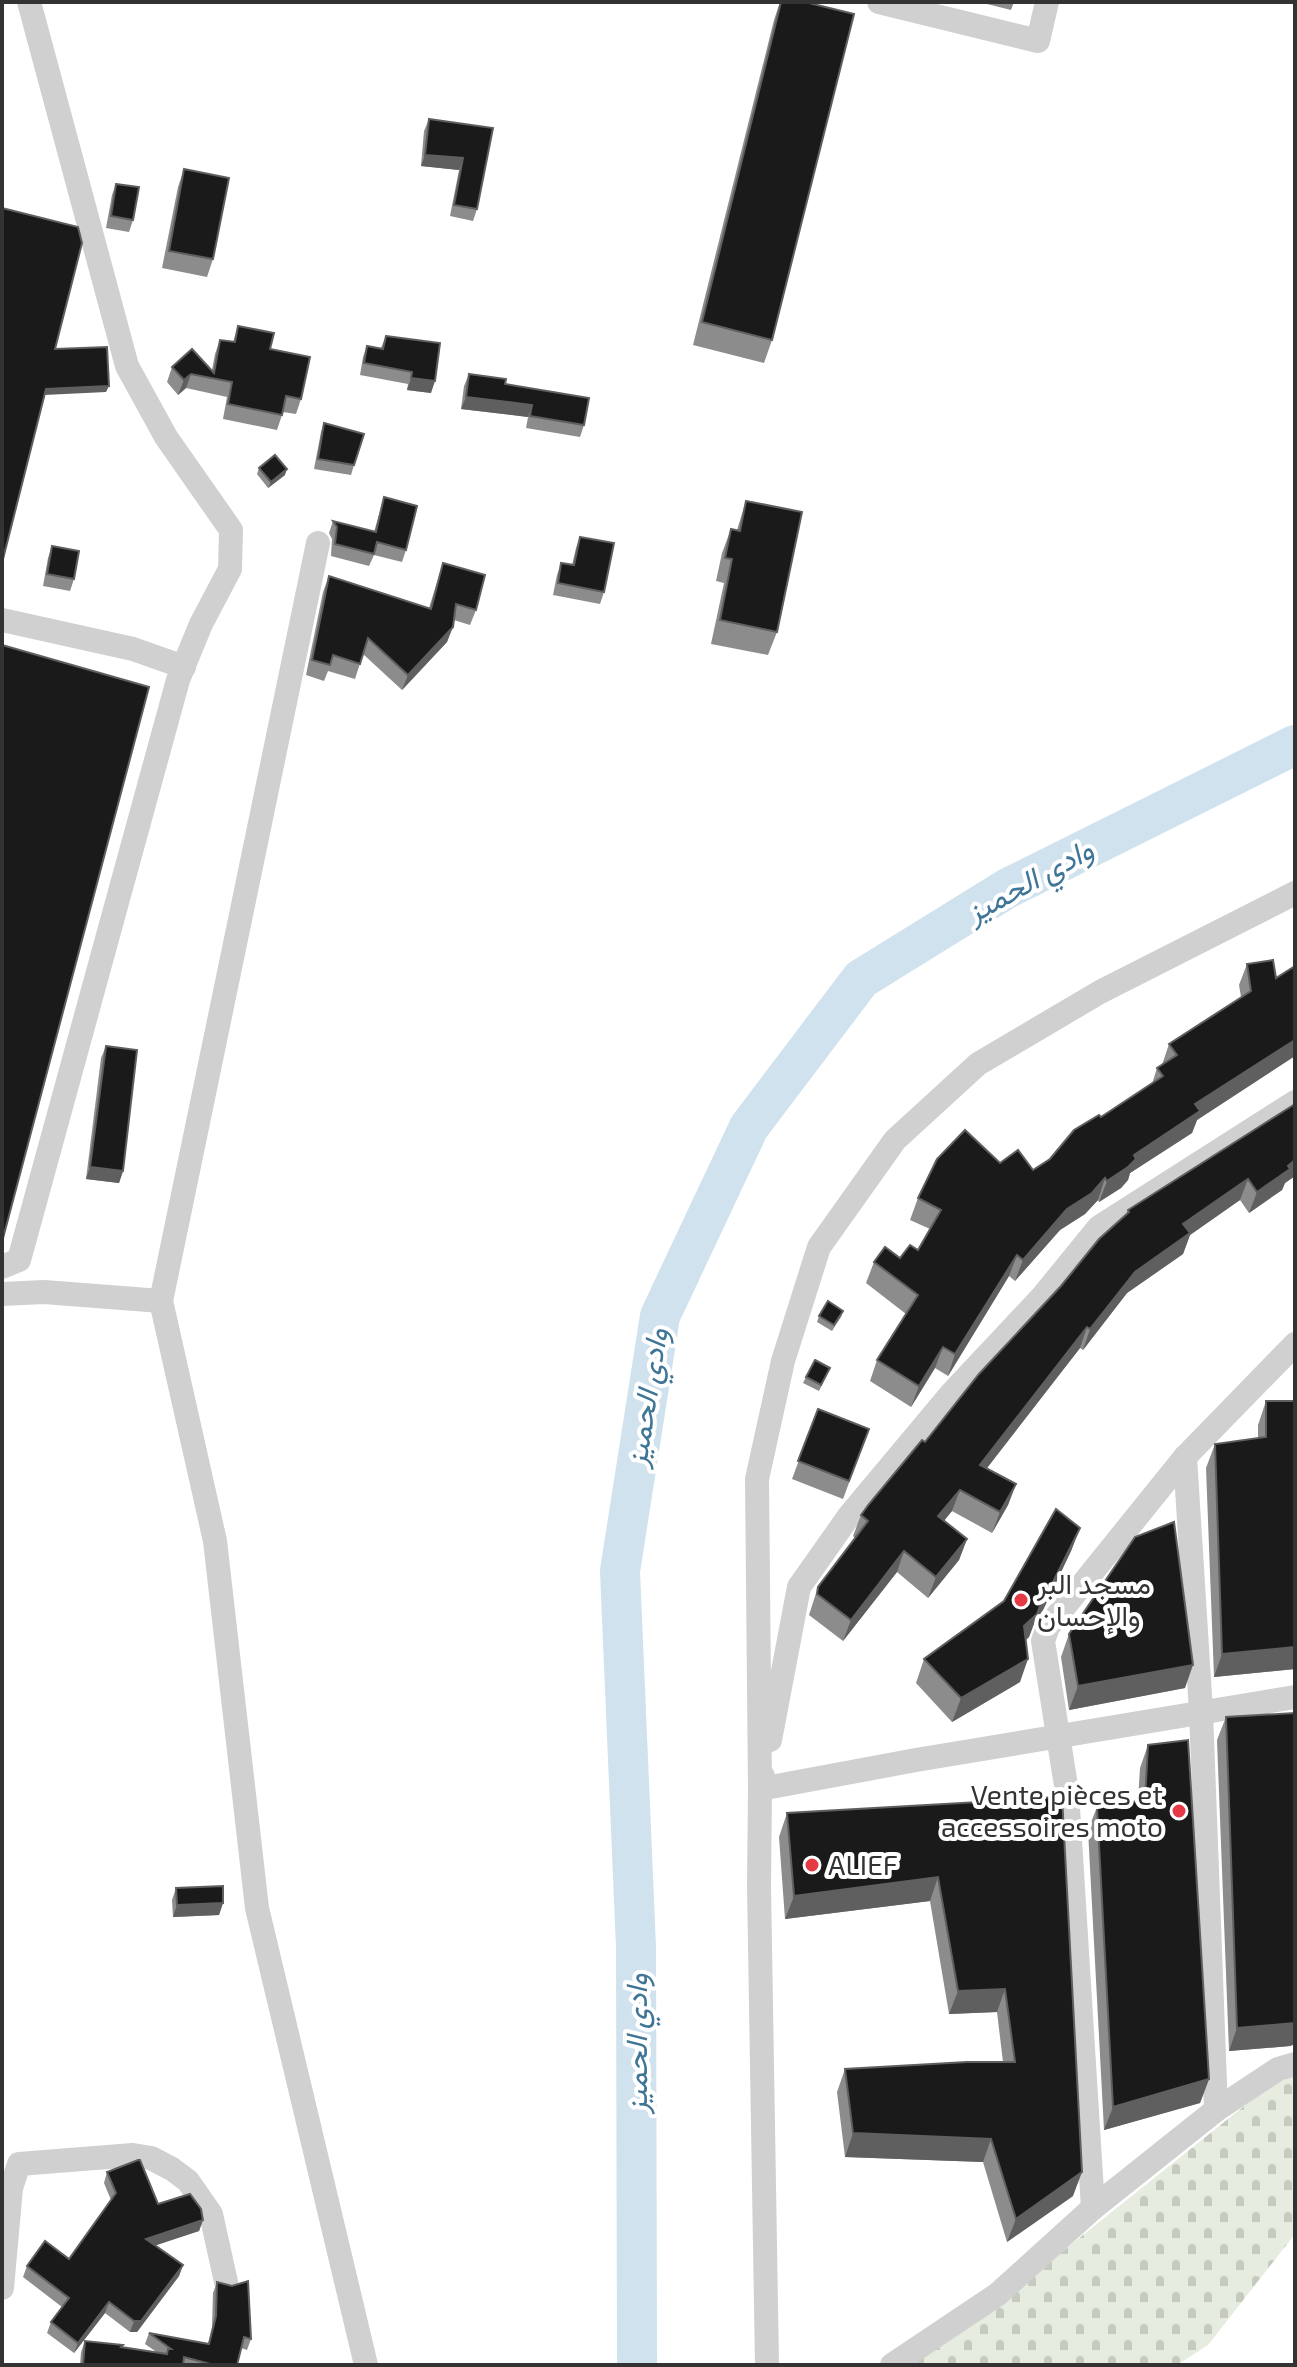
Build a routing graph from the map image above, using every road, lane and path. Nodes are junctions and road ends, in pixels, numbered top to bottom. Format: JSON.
{"nodes":[{"id":1,"x":29,"y":2,"type":"edge"},
{"id":2,"x":879,"y":2,"type":"edge"},
{"id":3,"x":1047,"y":2,"type":"edge"},
{"id":4,"x":318,"y":543,"type":"dead end"},
{"id":5,"x":2,"y":620,"type":"edge"},
{"id":6,"x":184,"y":667,"type":"junction"},
{"id":7,"x":1295,"y":893,"type":"edge"},
{"id":8,"x":1295,"y":1102,"type":"edge"},
{"id":9,"x":2,"y":1267,"type":"edge"},
{"id":10,"x":2,"y":1294,"type":"edge"},
{"id":11,"x":161,"y":1301,"type":"junction"},
{"id":12,"x":1295,"y":1344,"type":"edge"},
{"id":13,"x":1185,"y":1457,"type":"junction"},
{"id":14,"x":1295,"y":1697,"type":"edge"},
{"id":15,"x":1201,"y":1711,"type":"junction"},
{"id":16,"x":1060,"y":1736,"type":"junction"},
{"id":17,"x":760,"y":1789,"type":"junction"},
{"id":18,"x":1295,"y":2064,"type":"edge"},
{"id":19,"x":1216,"y":2110,"type":"junction"},
{"id":20,"x":1093,"y":2208,"type":"junction"},
{"id":21,"x":226,"y":2282,"type":"edge"},
{"id":22,"x":2,"y":2288,"type":"edge"},
{"id":23,"x":366,"y":2365,"type":"edge"},
{"id":24,"x":767,"y":2365,"type":"edge"},
{"id":25,"x":892,"y":2365,"type":"edge"}],
"edges":[{"from":1,"to":6,"type":"street"},
{"from":2,"to":3,"type":"street"},
{"from":4,"to":11,"type":"street"},
{"from":5,"to":6,"type":"street"},
{"from":6,"to":9,"type":"street"},
{"from":7,"to":17,"type":"street"},
{"from":8,"to":17,"type":"street"},
{"from":10,"to":11,"type":"street"},
{"from":11,"to":23,"type":"street"},
{"from":12,"to":13,"type":"street"},
{"from":13,"to":15,"type":"street"},
{"from":13,"to":16,"type":"street"},
{"from":14,"to":15,"type":"street"},
{"from":15,"to":16,"type":"street"},
{"from":15,"to":19,"type":"street"},
{"from":16,"to":17,"type":"street"},
{"from":16,"to":20,"type":"street"},
{"from":17,"to":24,"type":"street"},
{"from":18,"to":19,"type":"street"},
{"from":19,"to":20,"type":"street"},
{"from":20,"to":25,"type":"street"},
{"from":21,"to":22,"type":"street"}]}
